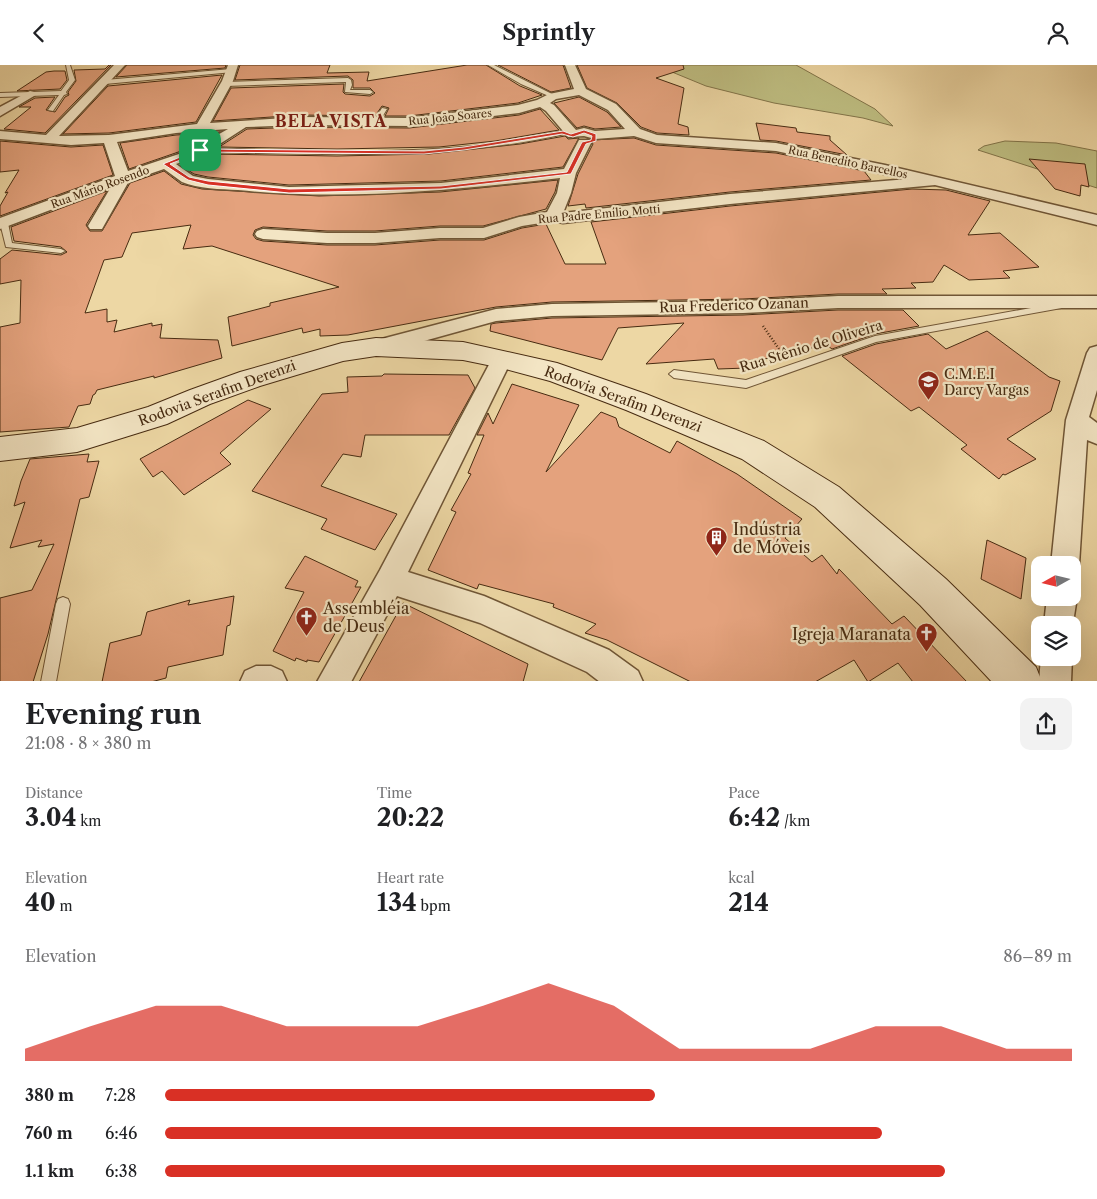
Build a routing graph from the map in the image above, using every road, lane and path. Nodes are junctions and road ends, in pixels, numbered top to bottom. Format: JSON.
{"nodes":[{"id":1,"x":68,"y":65,"type":"edge"},
{"id":2,"x":120,"y":65,"type":"edge"},
{"id":3,"x":490,"y":65,"type":"edge"},
{"id":4,"x":570,"y":65,"type":"edge"},
{"id":5,"x":232,"y":68,"type":"edge"},
{"id":6,"x":104,"y":82,"type":"junction"},
{"id":7,"x":226,"y":84,"type":"junction"},
{"id":8,"x":581,"y":91,"type":"junction"},
{"id":9,"x":370,"y":92,"type":"dead end"},
{"id":10,"x":65,"y":93,"type":"junction"},
{"id":11,"x":30,"y":94,"type":"junction"},
{"id":12,"x":0,"y":95,"type":"edge"},
{"id":13,"x":548,"y":102,"type":"junction"},
{"id":14,"x":384,"y":109,"type":"dead end"},
{"id":15,"x":51,"y":110,"type":"dead end"},
{"id":16,"x":0,"y":112,"type":"edge"},
{"id":17,"x":377,"y":121,"type":"junction"},
{"id":18,"x":254,"y":123,"type":"junction"},
{"id":19,"x":202,"y":127,"type":"junction"},
{"id":20,"x":634,"y":132,"type":"junction"},
{"id":21,"x":0,"y":135,"type":"edge"},
{"id":22,"x":577,"y":136,"type":"junction"},
{"id":23,"x":50,"y":138,"type":"junction"},
{"id":24,"x":110,"y":139,"type":"junction"},
{"id":25,"x":200,"y":150,"type":"junction"},
{"id":26,"x":166,"y":164,"type":"junction"},
{"id":27,"x":569,"y":173,"type":"junction"},
{"id":28,"x":123,"y":178,"type":"junction"},
{"id":29,"x":935,"y":181,"type":"junction"},
{"id":30,"x":553,"y":215,"type":"junction"},
{"id":31,"x":1097,"y":221,"type":"edge"},
{"id":32,"x":2,"y":223,"type":"edge"},
{"id":33,"x":96,"y":226,"type":"dead end"},
{"id":34,"x":263,"y":234,"type":"dead end"},
{"id":35,"x":61,"y":251,"type":"dead end"},
{"id":36,"x":1074,"y":303,"type":"junction"},
{"id":37,"x":1097,"y":303,"type":"edge"},
{"id":38,"x":743,"y":307,"type":"junction"},
{"id":39,"x":376,"y":347,"type":"junction"},
{"id":40,"x":1097,"y":353,"type":"edge"},
{"id":41,"x":502,"y":359,"type":"junction"},
{"id":42,"x":788,"y":369,"type":"junction"},
{"id":43,"x":674,"y":374,"type":"dead end"},
{"id":44,"x":1077,"y":420,"type":"junction"},
{"id":45,"x":1097,"y":435,"type":"edge"},
{"id":46,"x":0,"y":449,"type":"edge"},
{"id":47,"x":1066,"y":556,"type":"edge"},
{"id":48,"x":390,"y":580,"type":"junction"},
{"id":49,"x":63,"y":604,"type":"dead end"},
{"id":50,"x":1056,"y":666,"type":"edge"},
{"id":51,"x":48,"y":681,"type":"edge"},
{"id":52,"x":256,"y":681,"type":"edge"},
{"id":53,"x":270,"y":681,"type":"edge"},
{"id":54,"x":332,"y":681,"type":"edge"},
{"id":55,"x":627,"y":681,"type":"edge"},
{"id":56,"x":1021,"y":681,"type":"edge"},
{"id":57,"x":1054,"y":681,"type":"edge"}],
"edges":[{"from":1,"to":10,"type":"lane"},
{"from":2,"to":6,"type":"street"},
{"from":3,"to":13,"type":"lane"},
{"from":4,"to":8,"type":"street"},
{"from":5,"to":6,"type":"lane"},
{"from":5,"to":7,"type":"street"},
{"from":6,"to":23,"type":"street"},
{"from":7,"to":9,"type":"lane"},
{"from":7,"to":19,"type":"street"},
{"from":8,"to":13,"type":"street"},
{"from":8,"to":20,"type":"street"},
{"from":10,"to":11,"type":"lane"},
{"from":10,"to":15,"type":"lane"},
{"from":11,"to":12,"type":"lane"},
{"from":11,"to":16,"type":"street"},
{"from":13,"to":17,"type":"street","name":"Rua João Soares"},
{"from":13,"to":22,"type":"street"},
{"from":14,"to":17,"type":"lane"},
{"from":17,"to":18,"type":"street","name":"Rua João Soares"},
{"from":18,"to":19,"type":"street","name":"Rua João Soares"},
{"from":18,"to":25,"type":"street","name":"Rua Mário Rosendo"},
{"from":19,"to":24,"type":"street","name":"Rua João Soares"},
{"from":20,"to":22,"type":"street","name":"Rua Benedito Barcellos"},
{"from":20,"to":29,"type":"street","name":"Rua Benedito Barcellos"},
{"from":21,"to":23,"type":"street","name":"Rua João Soares"},
{"from":22,"to":25,"type":"lane"},
{"from":22,"to":27,"type":"street"},
{"from":23,"to":24,"type":"street","name":"Rua João Soares"},
{"from":24,"to":28,"type":"street"},
{"from":25,"to":26,"type":"street","name":"Rua Mário Rosendo"},
{"from":26,"to":27,"type":"street"},
{"from":26,"to":28,"type":"street","name":"Rua Mário Rosendo"},
{"from":27,"to":30,"type":"street"},
{"from":28,"to":32,"type":"street","name":"Rua Mário Rosendo"},
{"from":28,"to":33,"type":"street"},
{"from":29,"to":30,"type":"street","name":"Rua Padre Emílio Motti"},
{"from":29,"to":31,"type":"street","name":"Rua Benedito Barcellos"},
{"from":30,"to":34,"type":"street","name":"Rua Padre Emílio Motti"},
{"from":32,"to":35,"type":"lane"},
{"from":36,"to":37,"type":"street","name":"Rua Frederico Ozanan"},
{"from":36,"to":38,"type":"street","name":"Rua Frederico Ozanan"},
{"from":36,"to":42,"type":"lane","name":"Rua Stênio de Oliveira"},
{"from":38,"to":39,"type":"street","name":"Rua Frederico Ozanan"},
{"from":38,"to":42,"type":"path"},
{"from":39,"to":41,"type":"main road","name":"Rodovia Serafim Derenzi"},
{"from":39,"to":46,"type":"main road","name":"Rodovia Serafim Derenzi"},
{"from":40,"to":44,"type":"street"},
{"from":41,"to":48,"type":"street"},
{"from":41,"to":56,"type":"main road","name":"Rodovia Serafim Derenzi"},
{"from":42,"to":43,"type":"lane","name":"Rua Stênio de Oliveira"},
{"from":44,"to":45,"type":"street"},
{"from":44,"to":47,"type":"street"},
{"from":48,"to":54,"type":"street"},
{"from":48,"to":55,"type":"street"},
{"from":49,"to":51,"type":"lane"},
{"from":50,"to":57,"type":"street"},
{"from":52,"to":53,"type":"street"}]}
